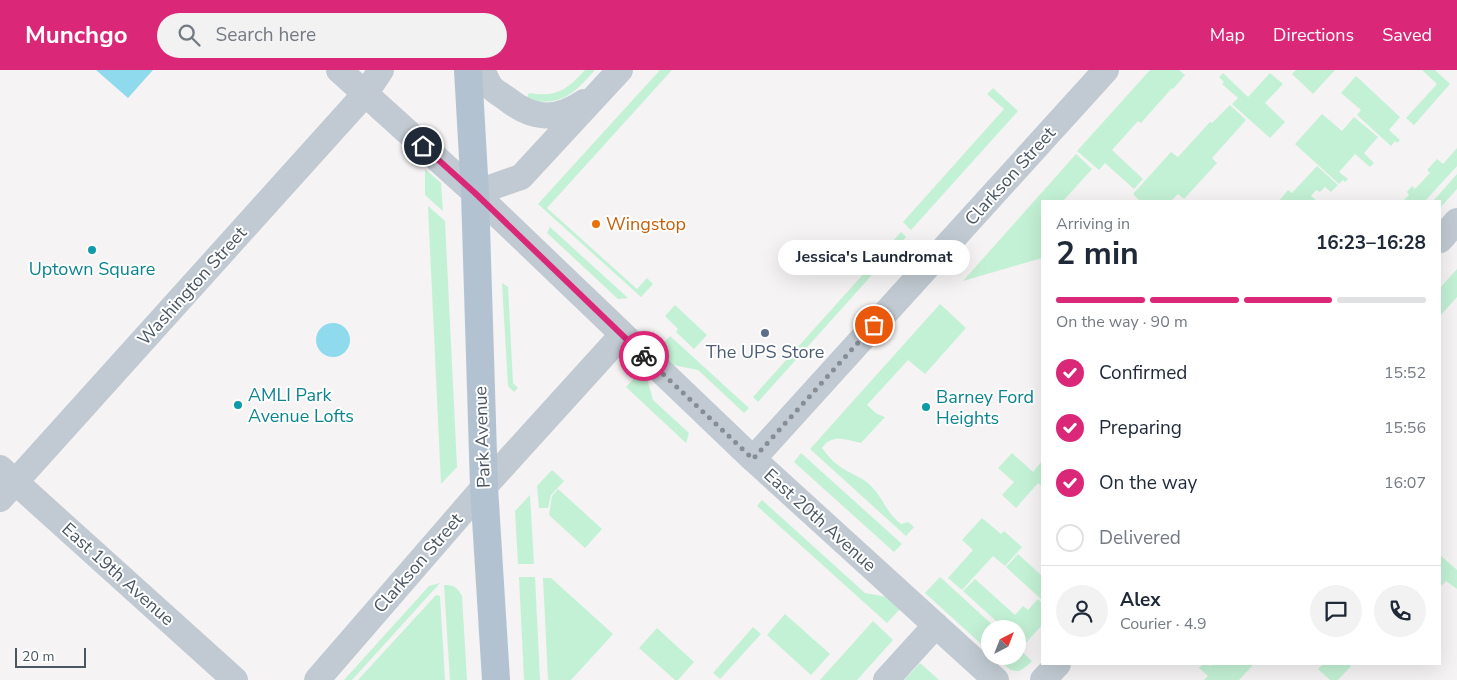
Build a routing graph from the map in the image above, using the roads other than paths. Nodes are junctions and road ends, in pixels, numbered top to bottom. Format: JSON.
{"nodes":[{"id":1,"x":339,"y":70,"type":"edge"},
{"id":2,"x":381,"y":70,"type":"edge"},
{"id":3,"x":468,"y":70,"type":"edge"},
{"id":4,"x":482,"y":70,"type":"edge"},
{"id":5,"x":620,"y":70,"type":"edge"},
{"id":6,"x":1106,"y":70,"type":"edge"},
{"id":7,"x":601,"y":90,"type":"junction"},
{"id":8,"x":365,"y":94,"type":"junction"},
{"id":9,"x":475,"y":193,"type":"junction"},
{"id":10,"x":1457,"y":221,"type":"edge"},
{"id":11,"x":1441,"y":239,"type":"edge"},
{"id":12,"x":622,"y":335,"type":"junction"},
{"id":13,"x":753,"y":459,"type":"junction"},
{"id":14,"x":5,"y":483,"type":"edge"},
{"id":15,"x":484,"y":487,"type":"junction"},
{"id":16,"x":936,"y":625,"type":"junction"},
{"id":17,"x":1057,"y":665,"type":"edge"},
{"id":18,"x":235,"y":680,"type":"edge"},
{"id":19,"x":317,"y":680,"type":"edge"},
{"id":20,"x":496,"y":680,"type":"edge"},
{"id":21,"x":886,"y":680,"type":"edge"},
{"id":22,"x":996,"y":680,"type":"edge"},
{"id":23,"x":1043,"y":680,"type":"edge"}],
"edges":[{"from":1,"to":8,"type":"street","name":"East 20th Avenue"},
{"from":2,"to":8,"type":"street","name":"Washington Street"},
{"from":3,"to":9,"type":"main road","name":"Park Avenue"},
{"from":4,"to":7,"type":"street"},
{"from":5,"to":7,"type":"street"},
{"from":6,"to":13,"type":"street","name":"Clarkson Street"},
{"from":7,"to":9,"type":"street"},
{"from":8,"to":9,"type":"street","name":"East 20th Avenue"},
{"from":8,"to":14,"type":"street","name":"Washington Street"},
{"from":9,"to":12,"type":"street","name":"East 20th Avenue"},
{"from":9,"to":15,"type":"main road","name":"Park Avenue"},
{"from":10,"to":11,"type":"street"},
{"from":12,"to":13,"type":"street","name":"East 20th Avenue"},
{"from":12,"to":15,"type":"street","name":"Clarkson Street"},
{"from":13,"to":16,"type":"street","name":"East 20th Avenue"},
{"from":14,"to":18,"type":"street","name":"East 19th Avenue"},
{"from":15,"to":19,"type":"street","name":"Clarkson Street"},
{"from":15,"to":20,"type":"main road","name":"Park Avenue"},
{"from":16,"to":21,"type":"street"},
{"from":16,"to":22,"type":"street","name":"East 20th Avenue"},
{"from":17,"to":23,"type":"street"}]}
